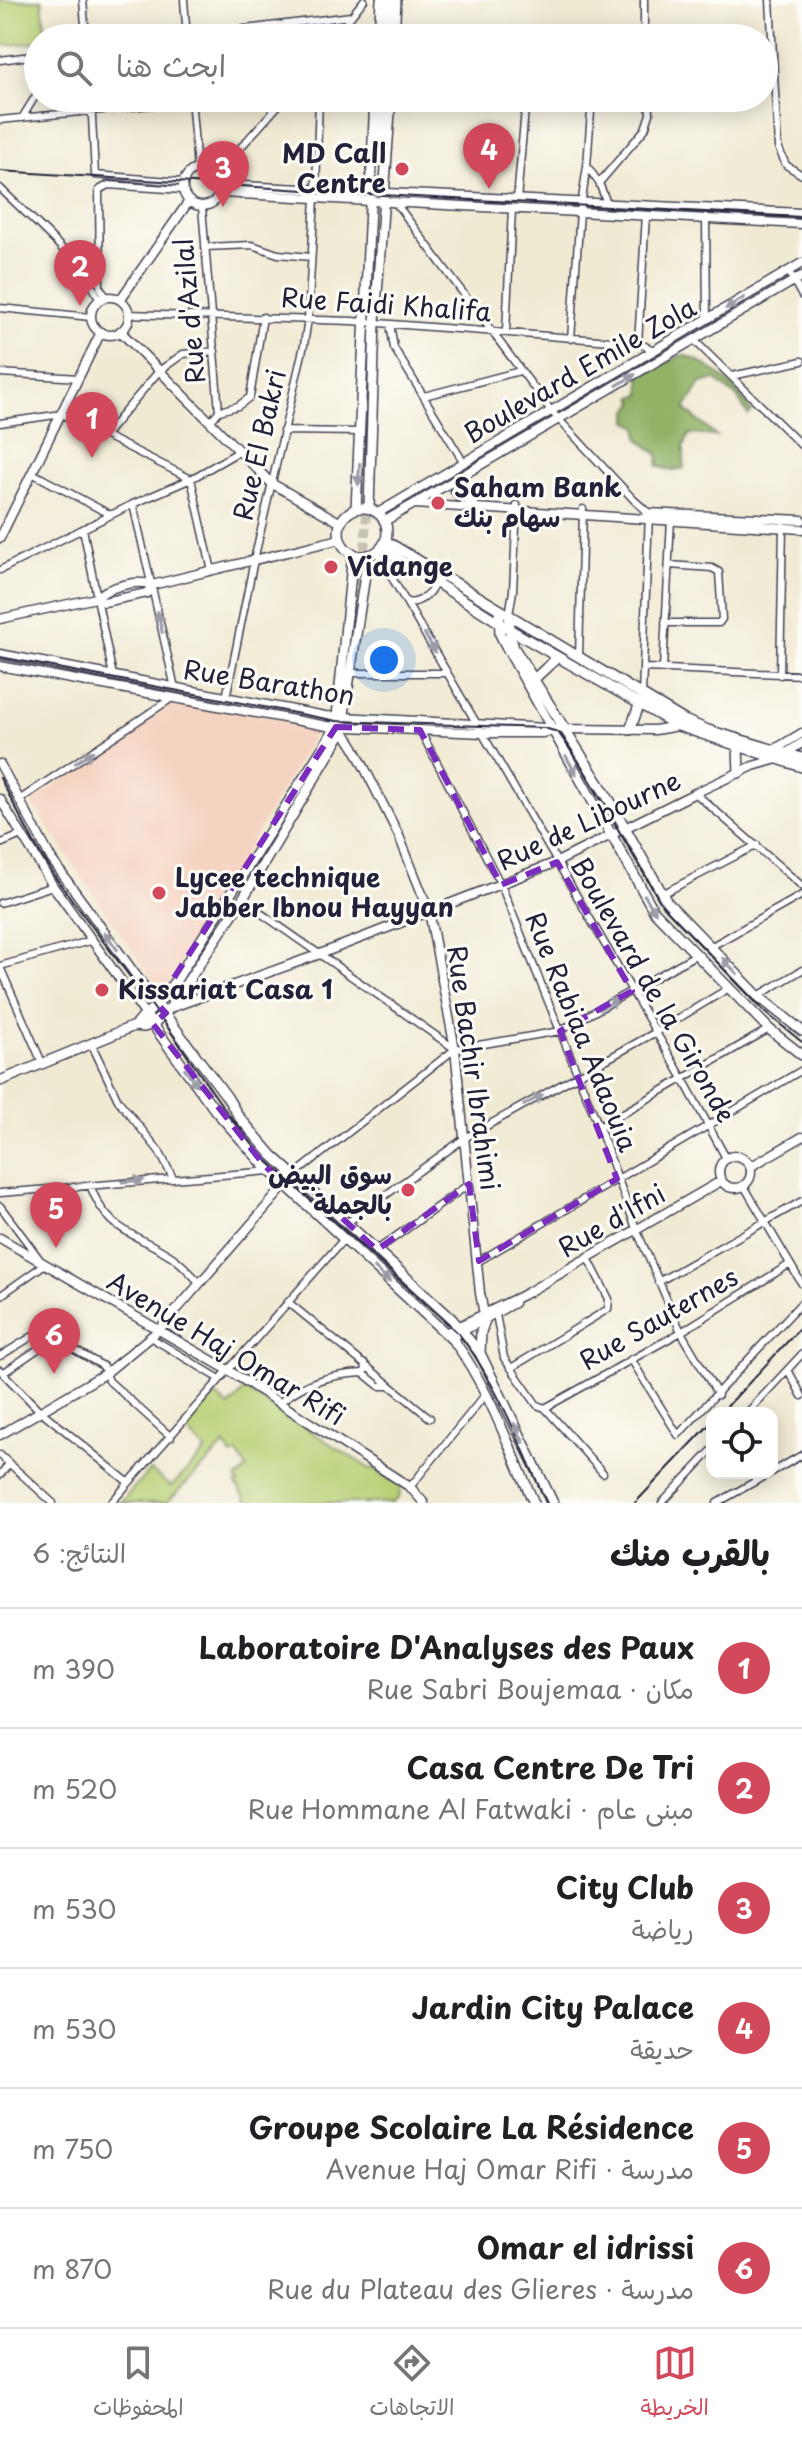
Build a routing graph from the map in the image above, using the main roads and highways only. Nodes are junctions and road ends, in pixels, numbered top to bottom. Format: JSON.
{"nodes":[{"id":1,"x":381,"y":0,"type":"edge"},
{"id":2,"x":394,"y":2,"type":"edge"},
{"id":3,"x":380,"y":24,"type":"edge"},
{"id":4,"x":392,"y":24,"type":"edge"},
{"id":5,"x":374,"y":112,"type":"edge"},
{"id":6,"x":386,"y":112,"type":"edge"},
{"id":7,"x":386,"y":112,"type":"edge"},
{"id":8,"x":381,"y":176,"type":"tunnel mouth"},
{"id":9,"x":370,"y":322,"type":"junction"},
{"id":10,"x":356,"y":509,"type":"junction"},
{"id":11,"x":377,"y":514,"type":"junction"},
{"id":12,"x":378,"y":549,"type":"junction"},
{"id":13,"x":353,"y":553,"type":"junction"},
{"id":14,"x":499,"y":609,"type":"junction"},
{"id":15,"x":509,"y":615,"type":"junction"},
{"id":16,"x":498,"y":621,"type":"junction"},
{"id":17,"x":509,"y":628,"type":"junction"},
{"id":18,"x":558,"y":657,"type":"junction"},
{"id":19,"x":533,"y":680,"type":"junction"},
{"id":20,"x":641,"y":699,"type":"junction"},
{"id":21,"x":341,"y":724,"type":"junction"},
{"id":22,"x":630,"y":730,"type":"road end"},
{"id":23,"x":738,"y":747,"type":"junction"},
{"id":24,"x":779,"y":753,"type":"junction"},
{"id":25,"x":324,"y":756,"type":"dead end"},
{"id":26,"x":802,"y":758,"type":"edge"},
{"id":27,"x":802,"y":767,"type":"edge"},
{"id":28,"x":739,"y":773,"type":"road end"},
{"id":29,"x":183,"y":982,"type":"junction"},
{"id":30,"x":157,"y":1004,"type":"junction"},
{"id":31,"x":168,"y":1011,"type":"junction"},
{"id":32,"x":145,"y":1014,"type":"junction"},
{"id":33,"x":153,"y":1024,"type":"junction"},
{"id":34,"x":134,"y":1026,"type":"junction"},
{"id":35,"x":802,"y":1031,"type":"edge"},
{"id":36,"x":802,"y":1055,"type":"edge"},
{"id":37,"x":44,"y":1059,"type":"junction"},
{"id":38,"x":0,"y":1078,"type":"edge"},
{"id":39,"x":0,"y":1087,"type":"edge"},
{"id":40,"x":485,"y":1317,"type":"road end"},
{"id":41,"x":480,"y":1353,"type":"junction"},
{"id":42,"x":534,"y":1503,"type":"edge"},
{"id":43,"x":553,"y":1503,"type":"edge"}],
"edges":[{"from":1,"to":3,"type":"main road"},
{"from":2,"to":4,"type":"main road"},
{"from":5,"to":9,"type":"main road"},
{"from":6,"to":8,"type":"main road"},
{"from":7,"to":9,"type":"main road"},
{"from":9,"to":10,"type":"main road","one_way":true},
{"from":9,"to":11,"type":"main road"},
{"from":10,"to":11,"type":"main road"},
{"from":10,"to":13,"type":"main road"},
{"from":11,"to":12,"type":"main road"},
{"from":12,"to":13,"type":"main road"},
{"from":12,"to":14,"type":"main road"},
{"from":12,"to":16,"type":"main road"},
{"from":12,"to":21,"type":"main road"},
{"from":13,"to":21,"type":"main road"},
{"from":14,"to":15,"type":"main road"},
{"from":14,"to":16,"type":"main road"},
{"from":15,"to":17,"type":"main road"},
{"from":15,"to":20,"type":"main road"},
{"from":16,"to":17,"type":"main road"},
{"from":16,"to":36,"type":"main road","one_way":true},
{"from":17,"to":18,"type":"main road"},
{"from":17,"to":19,"type":"main road"},
{"from":18,"to":19,"type":"main road"},
{"from":18,"to":20,"type":"main road"},
{"from":35,"to":19,"type":"main road","one_way":true},
{"from":20,"to":22,"type":"main road"},
{"from":20,"to":23,"type":"main road"},
{"from":20,"to":24,"type":"main road"},
{"from":21,"to":29,"type":"main road"},
{"from":21,"to":29,"type":"main road"},
{"from":23,"to":24,"type":"main road"},
{"from":23,"to":28,"type":"main road"},
{"from":24,"to":26,"type":"main road"},
{"from":24,"to":27,"type":"main road"},
{"from":25,"to":29,"type":"main road"},
{"from":29,"to":30,"type":"main road"},
{"from":29,"to":31,"type":"main road"},
{"from":30,"to":31,"type":"main road"},
{"from":30,"to":32,"type":"main road"},
{"from":31,"to":33,"type":"main road"},
{"from":31,"to":41,"type":"main road"},
{"from":32,"to":33,"type":"main road"},
{"from":32,"to":34,"type":"main road"},
{"from":33,"to":34,"type":"main road"},
{"from":33,"to":42,"type":"main road","one_way":true},
{"from":34,"to":37,"type":"main road"},
{"from":37,"to":38,"type":"main road"},
{"from":37,"to":39,"type":"main road"},
{"from":40,"to":41,"type":"main road"},
{"from":43,"to":41,"type":"main road","one_way":true}]}
